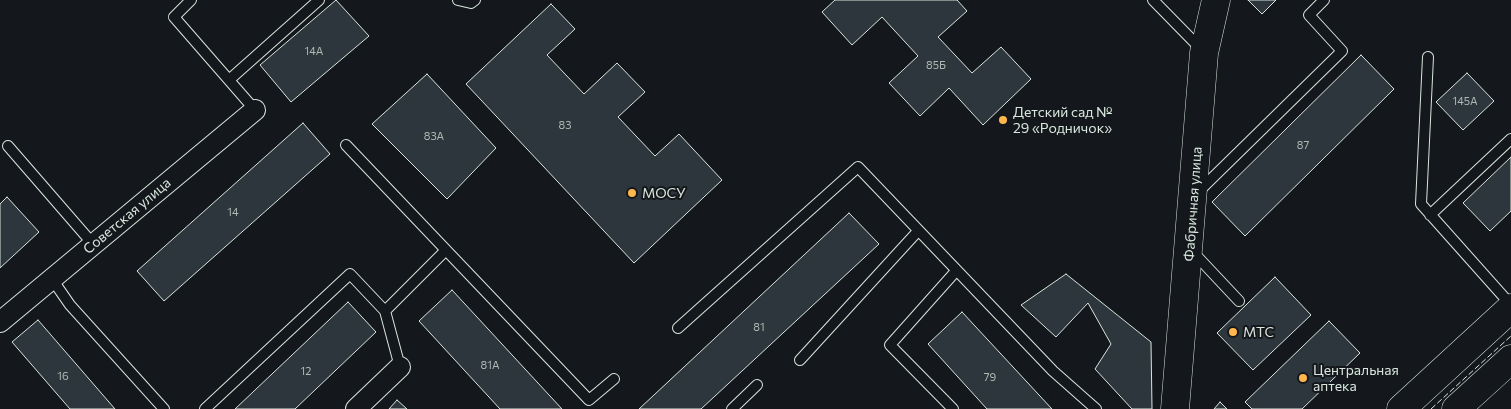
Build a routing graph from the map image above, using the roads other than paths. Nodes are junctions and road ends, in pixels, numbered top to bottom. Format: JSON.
{"nodes":[{"id":1,"x":191,"y":0,"type":"edge"},
{"id":2,"x":319,"y":0,"type":"edge"},
{"id":3,"x":458,"y":0,"type":"edge"},
{"id":4,"x":475,"y":0,"type":"edge"},
{"id":5,"x":1153,"y":0,"type":"edge"},
{"id":6,"x":1216,"y":0,"type":"edge"},
{"id":7,"x":1324,"y":0,"type":"edge"},
{"id":8,"x":1204,"y":53,"type":"junction"},
{"id":9,"x":1428,"y":57,"type":"dead end"},
{"id":10,"x":229,"y":80,"type":"junction"},
{"id":11,"x":255,"y":110,"type":"joint"},
{"id":12,"x":1511,"y":139,"type":"edge"},
{"id":13,"x":346,"y":145,"type":"dead end"},
{"id":14,"x":8,"y":146,"type":"dead end"},
{"id":15,"x":1194,"y":196,"type":"junction"},
{"id":16,"x":1430,"y":215,"type":"junction"},
{"id":17,"x":918,"y":231,"type":"junction"},
{"id":18,"x":93,"y":244,"type":"junction"},
{"id":19,"x":1189,"y":249,"type":"junction"},
{"id":20,"x":446,"y":250,"type":"junction"},
{"id":21,"x":956,"y":270,"type":"junction"},
{"id":22,"x":52,"y":279,"type":"junction"},
{"id":23,"x":1239,"y":301,"type":"dead end"},
{"id":24,"x":1511,"y":306,"type":"edge"},
{"id":25,"x":385,"y":311,"type":"junction"},
{"id":26,"x":0,"y":322,"type":"edge"},
{"id":27,"x":678,"y":328,"type":"dead end"},
{"id":28,"x":1511,"y":359,"type":"edge"},
{"id":29,"x":800,"y":360,"type":"dead end"},
{"id":30,"x":400,"y":367,"type":"joint"},
{"id":31,"x":614,"y":379,"type":"dead end"},
{"id":32,"x":757,"y":385,"type":"dead end"},
{"id":33,"x":164,"y":409,"type":"edge"},
{"id":34,"x":205,"y":409,"type":"edge"},
{"id":35,"x":356,"y":409,"type":"edge"},
{"id":36,"x":732,"y":409,"type":"edge"},
{"id":37,"x":953,"y":409,"type":"edge"},
{"id":38,"x":1096,"y":409,"type":"edge"},
{"id":39,"x":1175,"y":409,"type":"edge"},
{"id":40,"x":1401,"y":409,"type":"edge"},
{"id":41,"x":1456,"y":409,"type":"edge"}],
"edges":[{"from":1,"to":10,"type":"lane"},
{"from":2,"to":10,"type":"lane"},
{"from":3,"to":4,"type":"lane"},
{"from":5,"to":8,"type":"lane"},
{"from":6,"to":8,"type":"street","name":"Фабричная улица"},
{"from":7,"to":15,"type":"lane"},
{"from":8,"to":15,"type":"street","name":"Фабричная улица"},
{"from":9,"to":16,"type":"lane"},
{"from":10,"to":11,"type":"lane"},
{"from":11,"to":18,"type":"street","name":"Советская улица"},
{"from":12,"to":16,"type":"lane"},
{"from":13,"to":20,"type":"lane"},
{"from":14,"to":18,"type":"lane"},
{"from":15,"to":19,"type":"street","name":"Фабричная улица"},
{"from":16,"to":24,"type":"lane"},
{"from":17,"to":21,"type":"lane"},
{"from":17,"to":27,"type":"lane"},
{"from":17,"to":29,"type":"lane"},
{"from":18,"to":22,"type":"street","name":"Советская улица"},
{"from":19,"to":23,"type":"lane"},
{"from":19,"to":39,"type":"street","name":"Фабричная улица"},
{"from":20,"to":25,"type":"lane"},
{"from":20,"to":31,"type":"lane"},
{"from":21,"to":37,"type":"lane"},
{"from":21,"to":38,"type":"lane"},
{"from":22,"to":26,"type":"street","name":"Советская улица"},
{"from":22,"to":33,"type":"lane"},
{"from":24,"to":40,"type":"street"},
{"from":25,"to":30,"type":"lane"},
{"from":25,"to":34,"type":"lane"},
{"from":28,"to":41,"type":"street"},
{"from":30,"to":35,"type":"street"},
{"from":32,"to":36,"type":"lane"}]}
